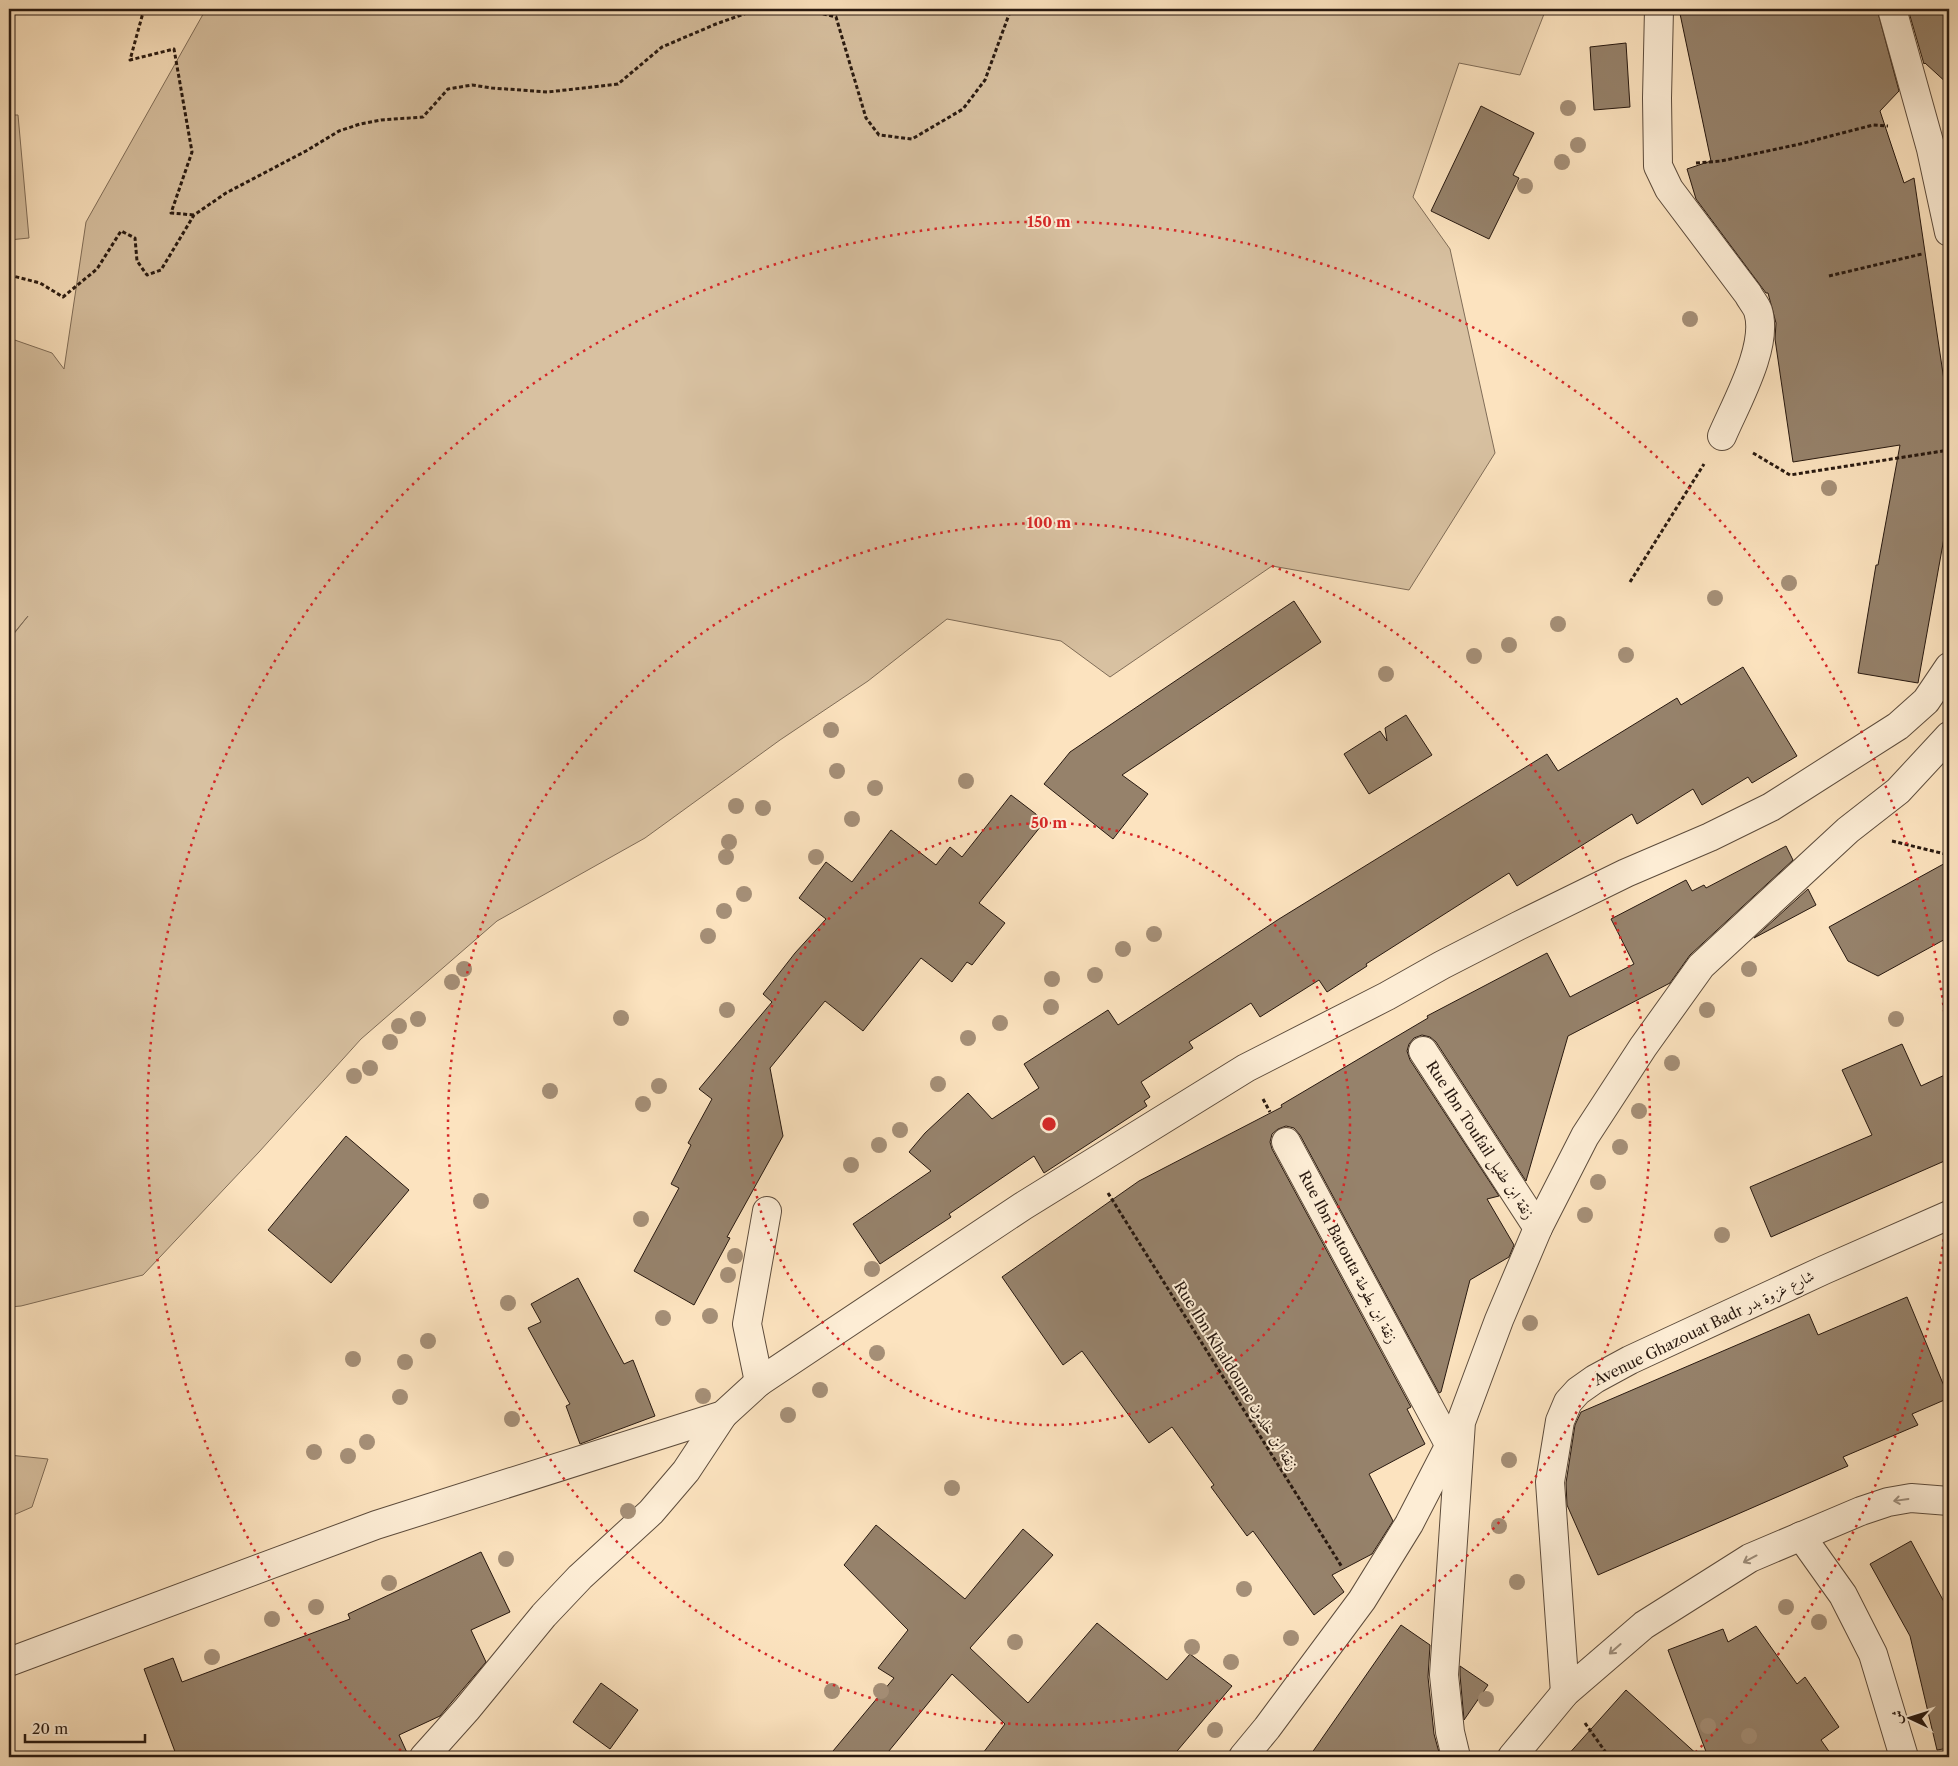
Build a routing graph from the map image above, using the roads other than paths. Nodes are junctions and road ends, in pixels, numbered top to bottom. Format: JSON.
{"nodes":[{"id":1,"x":1658,"y":9,"type":"edge"},
{"id":2,"x":1892,"y":9,"type":"edge"},
{"id":3,"x":1940,"y":142,"type":"edge"},
{"id":4,"x":1949,"y":232,"type":"edge"},
{"id":5,"x":1722,"y":436,"type":"road end"},
{"id":6,"x":1949,"y":668,"type":"edge"},
{"id":7,"x":1949,"y":736,"type":"edge"},
{"id":8,"x":1423,"y":1051,"type":"dead end"},
{"id":9,"x":1286,"y":1142,"type":"road end"},
{"id":10,"x":767,"y":1211,"type":"dead end"},
{"id":11,"x":1949,"y":1214,"type":"edge"},
{"id":12,"x":1538,"y":1228,"type":"junction"},
{"id":13,"x":759,"y":1382,"type":"junction"},
{"id":14,"x":723,"y":1415,"type":"junction"},
{"id":15,"x":1456,"y":1434,"type":"junction"},
{"id":16,"x":1949,"y":1501,"type":"edge"},
{"id":17,"x":1801,"y":1536,"type":"junction"},
{"id":18,"x":9,"y":1662,"type":"edge"},
{"id":19,"x":1564,"y":1693,"type":"junction"},
{"id":20,"x":424,"y":1757,"type":"edge"},
{"id":21,"x":1242,"y":1757,"type":"edge"},
{"id":22,"x":1456,"y":1757,"type":"edge"},
{"id":23,"x":1512,"y":1757,"type":"edge"},
{"id":24,"x":1904,"y":1757,"type":"edge"}],
"edges":[{"from":1,"to":5,"type":"street"},
{"from":2,"to":3,"type":"street"},
{"from":3,"to":4,"type":"street"},
{"from":6,"to":13,"type":"street"},
{"from":7,"to":12,"type":"street"},
{"from":8,"to":12,"type":"street","name":"Rue Ibn Toufail زنقة ابن طفيل"},
{"from":9,"to":15,"type":"street","name":"Rue Ibn Batouta زنقة ابن بطوطة"},
{"from":10,"to":13,"type":"street"},
{"from":11,"to":19,"type":"street","name":"Avenue Ghazouat Badr شارع غزوة بدر"},
{"from":12,"to":15,"type":"street"},
{"from":13,"to":14,"type":"street"},
{"from":14,"to":18,"type":"street"},
{"from":14,"to":20,"type":"street"},
{"from":15,"to":21,"type":"street"},
{"from":15,"to":22,"type":"street"},
{"from":16,"to":17,"type":"street","one_way":true},
{"from":17,"to":19,"type":"street","one_way":true},
{"from":17,"to":24,"type":"street"},
{"from":19,"to":23,"type":"street"}]}
